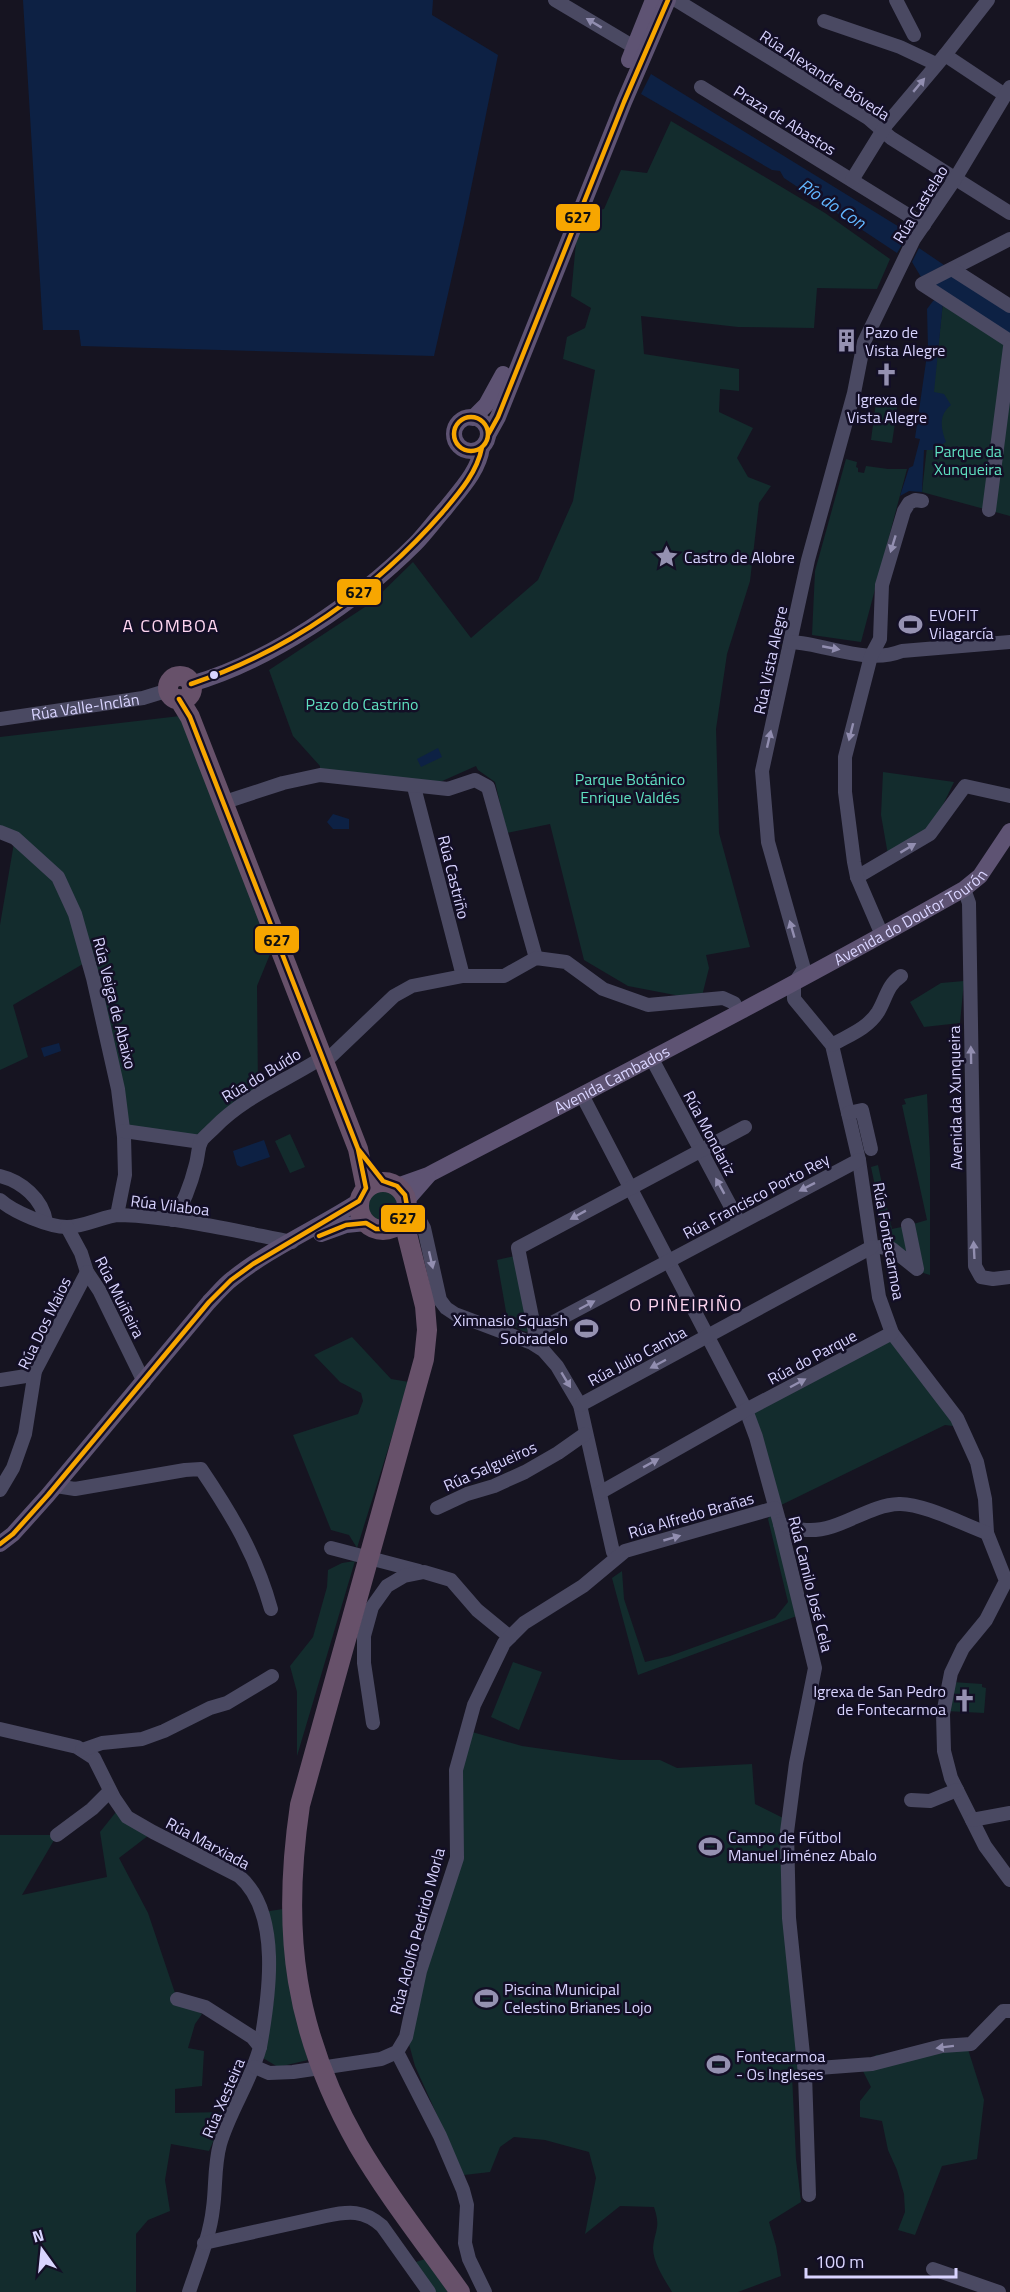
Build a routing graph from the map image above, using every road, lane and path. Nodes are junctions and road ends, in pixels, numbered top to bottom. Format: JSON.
{"nodes":[{"id":1,"x":555,"y":0,"type":"edge"},
{"id":2,"x":653,"y":0,"type":"edge"},
{"id":3,"x":668,"y":0,"type":"edge"},
{"id":4,"x":676,"y":0,"type":"edge"},
{"id":5,"x":896,"y":0,"type":"edge"},
{"id":6,"x":988,"y":0,"type":"edge"},
{"id":7,"x":824,"y":21,"type":"dead end"},
{"id":8,"x":914,"y":35,"type":"dead end"},
{"id":9,"x":634,"y":47,"type":"junction"},
{"id":10,"x":941,"y":60,"type":"junction"},
{"id":11,"x":701,"y":87,"type":"dead end"},
{"id":12,"x":1008,"y":91,"type":"edge"},
{"id":13,"x":882,"y":130,"type":"junction"},
{"id":14,"x":955,"y":179,"type":"junction"},
{"id":15,"x":852,"y":180,"type":"junction"},
{"id":16,"x":1010,"y":213,"type":"edge"},
{"id":17,"x":924,"y":225,"type":"junction"},
{"id":18,"x":1010,"y":239,"type":"edge"},
{"id":19,"x":952,"y":268,"type":"junction"},
{"id":20,"x":1010,"y":306,"type":"edge"},
{"id":21,"x":1010,"y":341,"type":"edge"},
{"id":22,"x":864,"y":342,"type":"joint"},
{"id":23,"x":1010,"y":347,"type":"edge"},
{"id":24,"x":473,"y":418,"type":"junction"},
{"id":25,"x":485,"y":441,"type":"junction"},
{"id":26,"x":464,"y":450,"type":"junction"},
{"id":27,"x":461,"y":487,"type":"junction"},
{"id":28,"x":922,"y":501,"type":"dead end"},
{"id":29,"x":989,"y":510,"type":"dead end"},
{"id":30,"x":791,"y":642,"type":"junction"},
{"id":31,"x":1010,"y":642,"type":"edge"},
{"id":32,"x":871,"y":656,"type":"junction"},
{"id":33,"x":182,"y":692,"type":"junction"},
{"id":34,"x":0,"y":719,"type":"edge"},
{"id":35,"x":414,"y":787,"type":"junction"},
{"id":36,"x":1010,"y":796,"type":"edge"},
{"id":37,"x":225,"y":802,"type":"junction"},
{"id":38,"x":1010,"y":831,"type":"edge"},
{"id":39,"x":0,"y":832,"type":"edge"},
{"id":40,"x":857,"y":877,"type":"junction"},
{"id":41,"x":964,"y":889,"type":"junction"},
{"id":42,"x":882,"y":935,"type":"junction"},
{"id":43,"x":536,"y":958,"type":"junction"},
{"id":44,"x":463,"y":976,"type":"junction"},
{"id":45,"x":901,"y":976,"type":"dead end"},
{"id":46,"x":794,"y":984,"type":"junction"},
{"id":47,"x":738,"y":1011,"type":"junction"},
{"id":48,"x":832,"y":1045,"type":"junction"},
{"id":49,"x":324,"y":1059,"type":"junction"},
{"id":50,"x":652,"y":1059,"type":"junction"},
{"id":51,"x":582,"y":1095,"type":"junction"},
{"id":52,"x":848,"y":1113,"type":"junction"},
{"id":53,"x":745,"y":1127,"type":"dead end"},
{"id":54,"x":123,"y":1131,"type":"junction"},
{"id":55,"x":201,"y":1142,"type":"junction"},
{"id":56,"x":871,"y":1149,"type":"dead end"},
{"id":57,"x":699,"y":1150,"type":"junction"},
{"id":58,"x":859,"y":1160,"type":"junction"},
{"id":59,"x":0,"y":1176,"type":"edge"},
{"id":60,"x":630,"y":1187,"type":"junction"},
{"id":61,"x":389,"y":1198,"type":"junction"},
{"id":62,"x":0,"y":1200,"type":"edge"},
{"id":63,"x":117,"y":1215,"type":"junction"},
{"id":64,"x":173,"y":1220,"type":"junction"},
{"id":65,"x":46,"y":1222,"type":"junction"},
{"id":66,"x":739,"y":1222,"type":"junction"},
{"id":67,"x":375,"y":1226,"type":"junction"},
{"id":68,"x":908,"y":1226,"type":"dead end"},
{"id":69,"x":67,"y":1227,"type":"junction"},
{"id":70,"x":292,"y":1242,"type":"junction"},
{"id":71,"x":876,"y":1247,"type":"junction"},
{"id":72,"x":669,"y":1261,"type":"junction"},
{"id":73,"x":87,"y":1272,"type":"junction"},
{"id":74,"x":1010,"y":1278,"type":"edge"},
{"id":75,"x":419,"y":1280,"type":"junction"},
{"id":76,"x":203,"y":1311,"type":"junction"},
{"id":77,"x":892,"y":1334,"type":"junction"},
{"id":78,"x":709,"y":1336,"type":"junction"},
{"id":79,"x":533,"y":1337,"type":"junction"},
{"id":80,"x":36,"y":1371,"type":"junction"},
{"id":81,"x":0,"y":1380,"type":"edge"},
{"id":82,"x":144,"y":1382,"type":"junction"},
{"id":83,"x":580,"y":1405,"type":"junction"},
{"id":84,"x":747,"y":1410,"type":"junction"},
{"id":85,"x":585,"y":1434,"type":"junction"},
{"id":86,"x":56,"y":1486,"type":"junction"},
{"id":87,"x":0,"y":1491,"type":"edge"},
{"id":88,"x":600,"y":1492,"type":"junction"},
{"id":89,"x":437,"y":1508,"type":"dead end"},
{"id":90,"x":775,"y":1508,"type":"junction"},
{"id":91,"x":780,"y":1524,"type":"junction"},
{"id":92,"x":987,"y":1533,"type":"junction"},
{"id":93,"x":0,"y":1544,"type":"edge"},
{"id":94,"x":331,"y":1548,"type":"dead end"},
{"id":95,"x":617,"y":1557,"type":"junction"},
{"id":96,"x":424,"y":1572,"type":"junction"},
{"id":97,"x":1008,"y":1578,"type":"edge"},
{"id":98,"x":271,"y":1609,"type":"dead end"},
{"id":99,"x":510,"y":1638,"type":"junction"},
{"id":100,"x":272,"y":1676,"type":"dead end"},
{"id":101,"x":373,"y":1723,"type":"dead end"},
{"id":102,"x":0,"y":1729,"type":"edge"},
{"id":103,"x":82,"y":1750,"type":"junction"},
{"id":104,"x":957,"y":1790,"type":"junction"},
{"id":105,"x":110,"y":1791,"type":"junction"},
{"id":106,"x":911,"y":1800,"type":"dead end"},
{"id":107,"x":1010,"y":1813,"type":"edge"},
{"id":108,"x":972,"y":1820,"type":"junction"},
{"id":109,"x":57,"y":1835,"type":"dead end"},
{"id":110,"x":1010,"y":1880,"type":"edge"},
{"id":111,"x":177,"y":1999,"type":"dead end"},
{"id":112,"x":1010,"y":2011,"type":"edge"},
{"id":113,"x":260,"y":2047,"type":"junction"},
{"id":114,"x":397,"y":2052,"type":"junction"},
{"id":115,"x":255,"y":2067,"type":"junction"},
{"id":116,"x":804,"y":2069,"type":"junction"},
{"id":117,"x":809,"y":2195,"type":"dead end"},
{"id":118,"x":204,"y":2243,"type":"junction"},
{"id":119,"x":933,"y":2269,"type":"dead end"},
{"id":120,"x":189,"y":2292,"type":"edge"},
{"id":121,"x":429,"y":2292,"type":"edge"},
{"id":122,"x":460,"y":2292,"type":"edge"},
{"id":123,"x":485,"y":2292,"type":"edge"},
{"id":124,"x":999,"y":2292,"type":"edge"}],
"edges":[{"from":9,"to":1,"type":"street","one_way":true},
{"from":2,"to":9,"type":"main road"},
{"from":3,"to":25,"type":"main road","name":"Rúa Valle-Inclán"},
{"from":4,"to":13,"type":"street","name":"Rúa Alexandre Bóveda"},
{"from":5,"to":8,"type":"street"},
{"from":6,"to":10,"type":"street"},
{"from":7,"to":10,"type":"street"},
{"from":9,"to":24,"type":"main road"},
{"from":10,"to":12,"type":"street"},
{"from":13,"to":10,"type":"street","one_way":true},
{"from":11,"to":15,"type":"street","name":"Praza de Abastos"},
{"from":12,"to":14,"type":"street","name":"Rúa Castelao"},
{"from":13,"to":14,"type":"street","name":"Rúa Alexandre Bóveda"},
{"from":13,"to":15,"type":"street"},
{"from":14,"to":16,"type":"street","name":"Rúa Alexandre Bóveda"},
{"from":14,"to":17,"type":"street","name":"Rúa Castelao"},
{"from":15,"to":17,"type":"street","name":"Praza de Abastos"},
{"from":17,"to":22,"type":"street","name":"Rúa Castelao"},
{"from":18,"to":19,"type":"street"},
{"from":19,"to":20,"type":"street"},
{"from":19,"to":21,"type":"street"},
{"from":22,"to":30,"type":"street","name":"Rúa Vista Alegre"},
{"from":23,"to":29,"type":"street"},
{"from":24,"to":25,"type":"main road"},
{"from":24,"to":26,"type":"main road"},
{"from":25,"to":26,"type":"main road"},
{"from":25,"to":27,"type":"main road","name":"Rúa Valle-Inclán"},
{"from":26,"to":27,"type":"main road"},
{"from":27,"to":33,"type":"main road","name":"Rúa Valle-Inclán"},
{"from":28,"to":32,"type":"street","one_way":true},
{"from":30,"to":32,"type":"street","one_way":true},
{"from":46,"to":30,"type":"street","name":"Rúa Vista Alegre","one_way":true},
{"from":31,"to":32,"type":"street"},
{"from":32,"to":40,"type":"street","one_way":true},
{"from":33,"to":34,"type":"street","name":"Rúa Valle-Inclán"},
{"from":33,"to":37,"type":"highway"},
{"from":35,"to":37,"type":"street"},
{"from":35,"to":43,"type":"street"},
{"from":35,"to":44,"type":"street","name":"Rúa Castriño"},
{"from":40,"to":36,"type":"street","one_way":true},
{"from":37,"to":49,"type":"highway"},
{"from":38,"to":41,"type":"main road","name":"Avenida do Doutor Tourón"},
{"from":39,"to":54,"type":"street","name":"Rúa Veiga de Abaixo"},
{"from":40,"to":42,"type":"street"},
{"from":41,"to":42,"type":"main road","name":"Avenida do Doutor Tourón"},
{"from":74,"to":41,"type":"street","name":"Avenida da Xunqueira","one_way":true},
{"from":42,"to":46,"type":"main road","name":"Avenida do Doutor Tourón"},
{"from":43,"to":44,"type":"street","name":"Rúa do Buído"},
{"from":43,"to":47,"type":"street"},
{"from":44,"to":49,"type":"street","name":"Rúa do Buído"},
{"from":45,"to":48,"type":"street"},
{"from":46,"to":47,"type":"main road","name":"Avenida Cambados"},
{"from":46,"to":48,"type":"street","name":"Rúa Fontecarmoa"},
{"from":47,"to":50,"type":"main road","name":"Avenida Cambados"},
{"from":48,"to":52,"type":"street","name":"Rúa Fontecarmoa"},
{"from":49,"to":55,"type":"street","name":"Rúa do Buído"},
{"from":49,"to":61,"type":"highway"},
{"from":50,"to":51,"type":"main road","name":"Avenida Cambados"},
{"from":50,"to":57,"type":"street","name":"Rúa Mondariz"},
{"from":51,"to":60,"type":"street","name":"Rúa Camilo José Cela"},
{"from":51,"to":61,"type":"main road","name":"Avenida Cambados"},
{"from":52,"to":56,"type":"street"},
{"from":52,"to":58,"type":"street","name":"Rúa Fontecarmoa"},
{"from":53,"to":57,"type":"street"},
{"from":54,"to":55,"type":"street"},
{"from":54,"to":63,"type":"street","name":"Rúa Veiga de Abaixo"},
{"from":55,"to":64,"type":"street","name":"Rúa do Buído"},
{"from":57,"to":60,"type":"street"},
{"from":66,"to":57,"type":"street","name":"Rúa Mondariz","one_way":true},
{"from":58,"to":66,"type":"street","name":"Rúa Francisco Porto Rey","one_way":true},
{"from":58,"to":71,"type":"street","name":"Rúa Fontecarmoa"},
{"from":59,"to":65,"type":"street"},
{"from":60,"to":72,"type":"street","name":"Rúa Camilo José Cela"},
{"from":60,"to":79,"type":"street","one_way":true},
{"from":61,"to":67,"type":"highway"},
{"from":61,"to":67,"type":"highway"},
{"from":61,"to":70,"type":"main road","name":"Avenida Cambados"},
{"from":61,"to":75,"type":"highway"},
{"from":61,"to":79,"type":"street","one_way":true},
{"from":62,"to":65,"type":"street","name":"Rúa Vilaboa"},
{"from":63,"to":64,"type":"street","name":"Rúa Vilaboa"},
{"from":63,"to":69,"type":"street","name":"Rúa Vilaboa"},
{"from":64,"to":70,"type":"street","name":"Rúa Vilaboa"},
{"from":65,"to":69,"type":"street","name":"Rúa Vilaboa"},
{"from":66,"to":72,"type":"street","name":"Rúa Francisco Porto Rey"},
{"from":67,"to":75,"type":"highway"},
{"from":67,"to":76,"type":"main road"},
{"from":68,"to":71,"type":"street"},
{"from":69,"to":73,"type":"street","name":"Rúa Muiñeira"},
{"from":70,"to":76,"type":"main road","name":"Avenida Cambados"},
{"from":71,"to":77,"type":"street","name":"Rúa Fontecarmoa"},
{"from":71,"to":78,"type":"street","name":"Rúa Julio Camba"},
{"from":72,"to":78,"type":"street","name":"Rúa Camilo José Cela"},
{"from":79,"to":72,"type":"street","name":"Rúa Francisco Porto Rey","one_way":true},
{"from":73,"to":80,"type":"street","name":"Rúa Dos Maios"},
{"from":73,"to":82,"type":"street","name":"Rúa Muiñeira"},
{"from":75,"to":122,"type":"highway"},
{"from":76,"to":82,"type":"main road"},
{"from":84,"to":77,"type":"street","name":"Rúa do Parque","one_way":true},
{"from":77,"to":92,"type":"street","name":"Rúa Fontecarmoa"},
{"from":78,"to":83,"type":"street","name":"Rúa Julio Camba","one_way":true},
{"from":78,"to":84,"type":"street","name":"Rúa Camilo José Cela"},
{"from":79,"to":83,"type":"street","one_way":true},
{"from":80,"to":81,"type":"street"},
{"from":80,"to":87,"type":"street","name":"Rúa Dos Maios"},
{"from":82,"to":86,"type":"main road"},
{"from":83,"to":85,"type":"street"},
{"from":88,"to":84,"type":"street","name":"Rúa do Parque","one_way":true},
{"from":84,"to":90,"type":"street","name":"Rúa Camilo José Cela"},
{"from":85,"to":88,"type":"street"},
{"from":85,"to":89,"type":"street","name":"Rúa Salgueiros"},
{"from":86,"to":93,"type":"main road"},
{"from":86,"to":98,"type":"street"},
{"from":88,"to":95,"type":"street"},
{"from":90,"to":91,"type":"street","name":"Rúa Camilo José Cela"},
{"from":95,"to":90,"type":"street","name":"Rúa Alfredo Brañas","one_way":true},
{"from":91,"to":92,"type":"street"},
{"from":91,"to":116,"type":"street","name":"Rúa Camilo José Cela"},
{"from":92,"to":97,"type":"street","name":"Rúa Fontecarmoa"},
{"from":94,"to":96,"type":"street"},
{"from":95,"to":99,"type":"street","name":"Rúa Adolfo Pedrido Morla"},
{"from":96,"to":99,"type":"street"},
{"from":96,"to":101,"type":"street"},
{"from":97,"to":104,"type":"street","name":"Rúa Fontecarmoa"},
{"from":99,"to":114,"type":"street","name":"Rúa Adolfo Pedrido Morla"},
{"from":100,"to":103,"type":"street"},
{"from":102,"to":103,"type":"street"},
{"from":103,"to":105,"type":"street","name":"Rúa Marxiada"},
{"from":104,"to":106,"type":"street"},
{"from":104,"to":108,"type":"street","name":"Rúa Fontecarmoa"},
{"from":105,"to":109,"type":"street"},
{"from":105,"to":113,"type":"street","name":"Rúa Marxiada"},
{"from":107,"to":108,"type":"street"},
{"from":108,"to":110,"type":"street","name":"Rúa Fontecarmoa"},
{"from":111,"to":113,"type":"street","name":"Rúa Xesteira"},
{"from":112,"to":116,"type":"street","one_way":true},
{"from":113,"to":115,"type":"street","name":"Rúa Xesteira"},
{"from":114,"to":115,"type":"street"},
{"from":114,"to":123,"type":"street"},
{"from":115,"to":118,"type":"street","name":"Rúa Xesteira"},
{"from":116,"to":117,"type":"street","name":"Rúa Camilo José Cela"},
{"from":118,"to":120,"type":"street","name":"Rúa Xesteira"},
{"from":118,"to":121,"type":"street"},
{"from":119,"to":124,"type":"street"}]}
